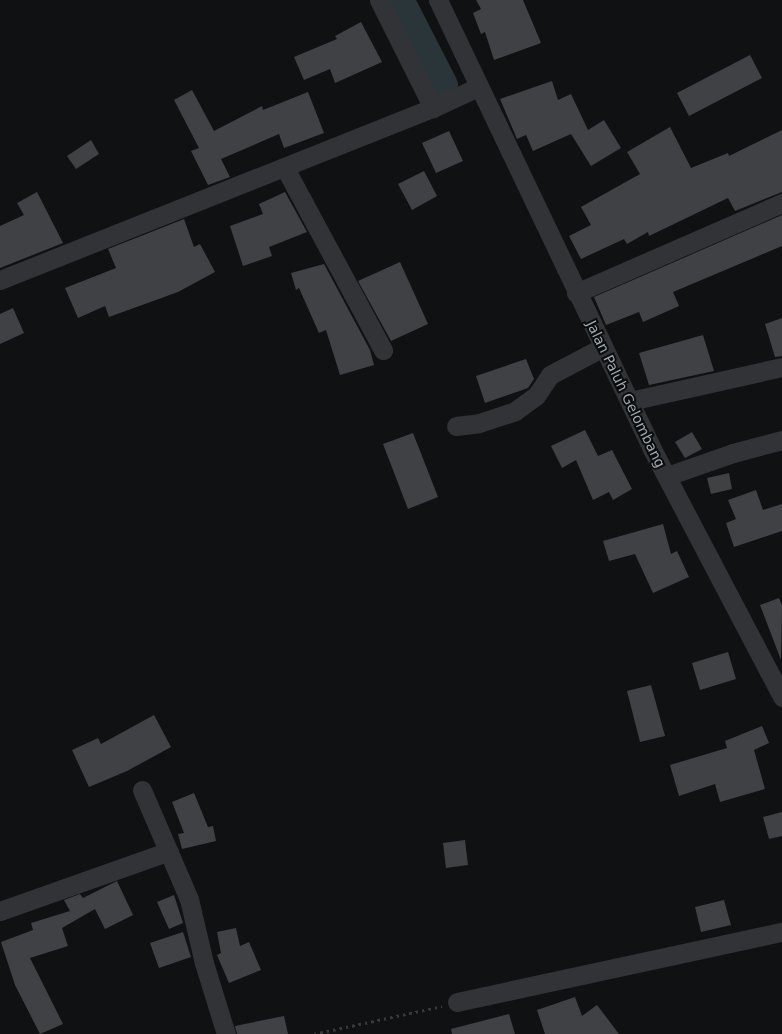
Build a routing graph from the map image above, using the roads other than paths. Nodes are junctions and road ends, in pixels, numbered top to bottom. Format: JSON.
{"nodes":[{"id":1,"x":379,"y":0,"type":"edge"},
{"id":2,"x":438,"y":0,"type":"edge"},
{"id":3,"x":472,"y":90,"type":"junction"},
{"id":4,"x":437,"y":106,"type":"junction"},
{"id":5,"x":285,"y":168,"type":"junction"},
{"id":6,"x":782,"y":203,"type":"edge"},
{"id":7,"x":0,"y":280,"type":"edge"},
{"id":8,"x":576,"y":293,"type":"junction"},
{"id":9,"x":603,"y":347,"type":"junction"},
{"id":10,"x":383,"y":350,"type":"dead end"},
{"id":11,"x":782,"y":367,"type":"edge"},
{"id":12,"x":630,"y":401,"type":"junction"},
{"id":13,"x":456,"y":426,"type":"dead end"},
{"id":14,"x":782,"y":440,"type":"edge"},
{"id":15,"x":667,"y":476,"type":"junction"},
{"id":16,"x":782,"y":697,"type":"edge"},
{"id":17,"x":142,"y":790,"type":"dead end"},
{"id":18,"x":169,"y":851,"type":"junction"},
{"id":19,"x":0,"y":911,"type":"edge"},
{"id":20,"x":782,"y":932,"type":"edge"},
{"id":21,"x":457,"y":1002,"type":"road end"},
{"id":22,"x":226,"y":1034,"type":"edge"}],
"edges":[{"from":1,"to":4,"type":"street"},
{"from":2,"to":3,"type":"street","name":"Jalan Paluh Gelombang"},
{"from":3,"to":4,"type":"street"},
{"from":3,"to":8,"type":"street","name":"Jalan Paluh Gelombang"},
{"from":4,"to":5,"type":"street"},
{"from":5,"to":7,"type":"street"},
{"from":5,"to":10,"type":"street"},
{"from":6,"to":8,"type":"street"},
{"from":8,"to":9,"type":"street","name":"Jalan Paluh Gelombang"},
{"from":9,"to":12,"type":"street","name":"Jalan Paluh Gelombang"},
{"from":9,"to":13,"type":"street"},
{"from":11,"to":12,"type":"street"},
{"from":12,"to":15,"type":"street","name":"Jalan Paluh Gelombang"},
{"from":14,"to":15,"type":"street"},
{"from":15,"to":16,"type":"street","name":"Jalan Paluh Gelombang"},
{"from":17,"to":18,"type":"street"},
{"from":18,"to":19,"type":"street"},
{"from":18,"to":22,"type":"street"},
{"from":20,"to":21,"type":"street"}]}
